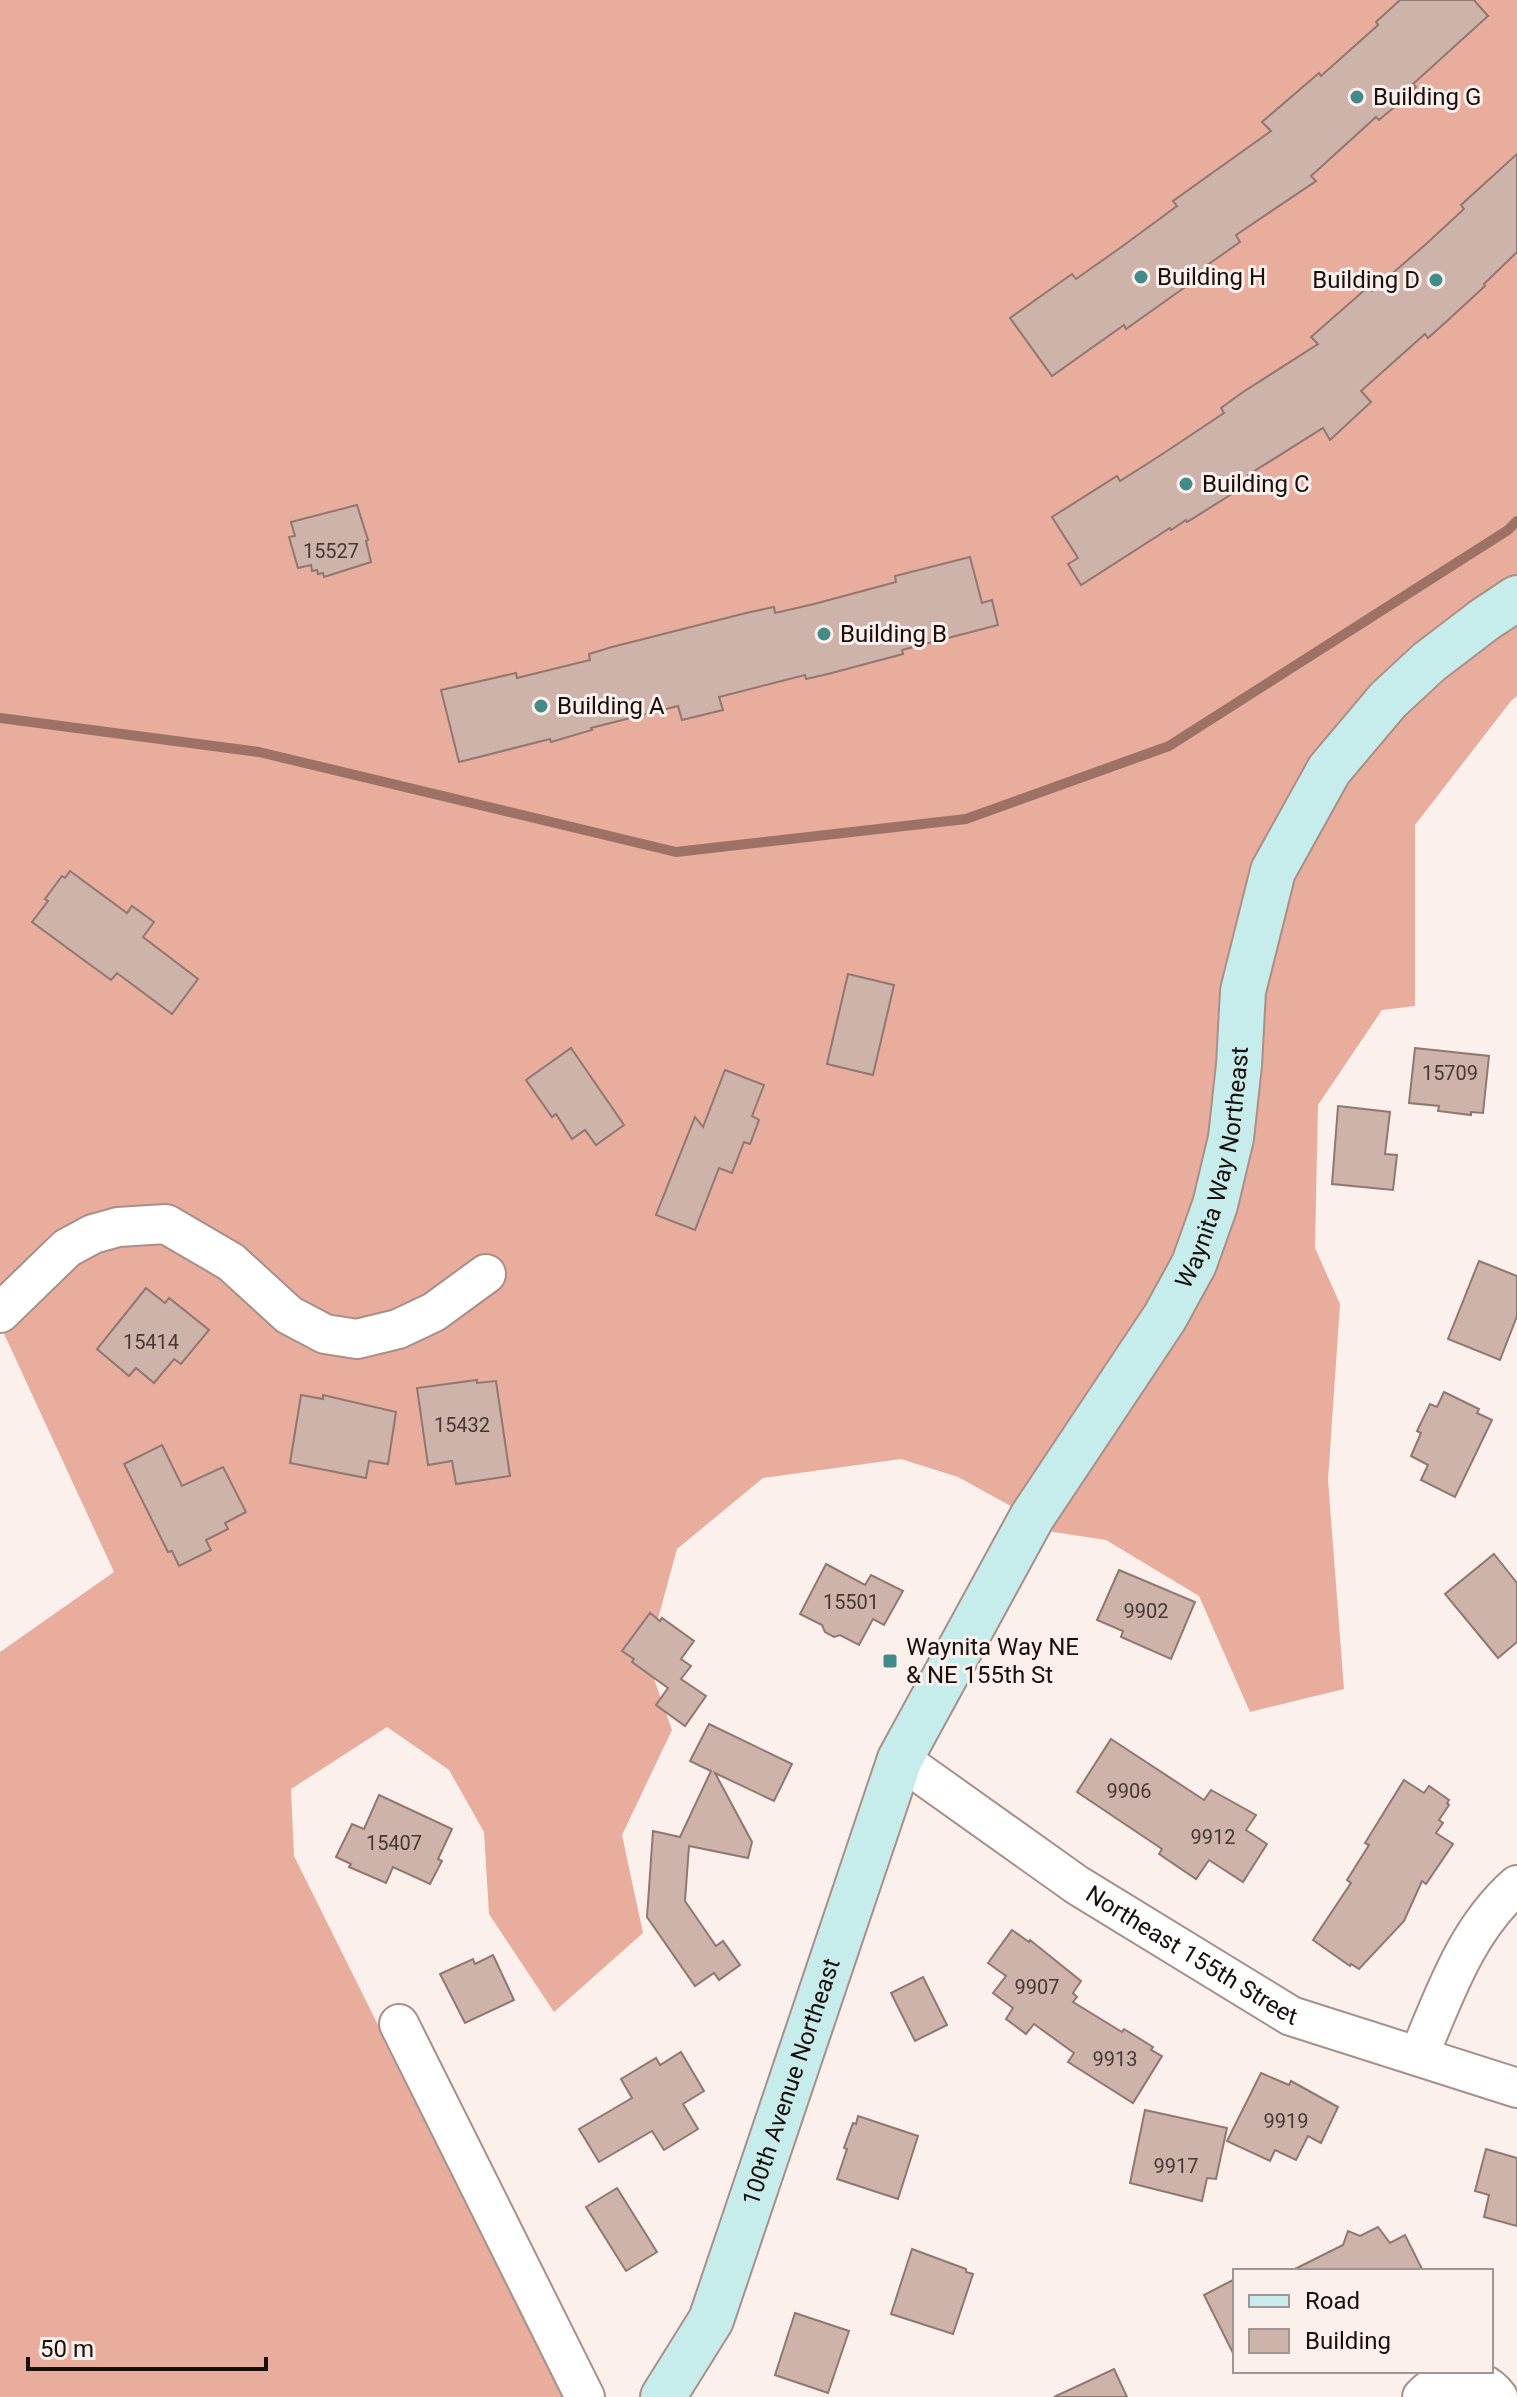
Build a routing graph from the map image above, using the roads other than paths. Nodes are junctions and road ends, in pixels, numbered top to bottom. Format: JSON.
{"nodes":[{"id":1,"x":1517,"y":598,"type":"edge"},
{"id":2,"x":486,"y":1274,"type":"dead end"},
{"id":3,"x":0,"y":1313,"type":"edge"},
{"id":4,"x":900,"y":1759,"type":"junction"},
{"id":5,"x":1517,"y":1885,"type":"edge"},
{"id":6,"x":399,"y":2024,"type":"dead end"},
{"id":7,"x":1419,"y":2055,"type":"junction"},
{"id":8,"x":1517,"y":2088,"type":"edge"},
{"id":9,"x":585,"y":2397,"type":"edge"},
{"id":10,"x":663,"y":2397,"type":"edge"},
{"id":11,"x":1422,"y":2397,"type":"edge"},
{"id":12,"x":1498,"y":2397,"type":"edge"}],
"edges":[{"from":1,"to":4,"type":"main road","name":"Waynita Way Northeast"},
{"from":2,"to":3,"type":"street"},
{"from":4,"to":7,"type":"street","name":"Northeast 155th Street"},
{"from":4,"to":10,"type":"main road","name":"100th Avenue Northeast"},
{"from":5,"to":7,"type":"street"},
{"from":6,"to":9,"type":"street"},
{"from":7,"to":8,"type":"street","name":"Northeast 155th Street"},
{"from":11,"to":12,"type":"street"}]}
